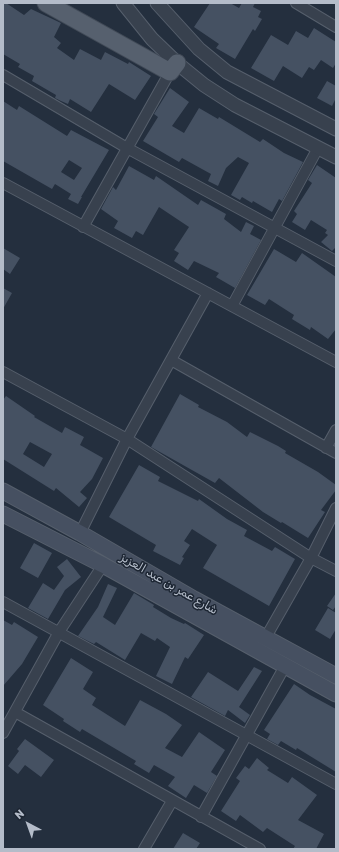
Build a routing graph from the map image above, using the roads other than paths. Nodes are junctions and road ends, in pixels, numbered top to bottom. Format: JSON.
{"nodes":[{"id":1,"x":46,"y":3,"type":"edge"},
{"id":2,"x":123,"y":3,"type":"edge"},
{"id":3,"x":157,"y":3,"type":"edge"},
{"id":4,"x":296,"y":3,"type":"edge"},
{"id":5,"x":336,"y":27,"type":"edge"},
{"id":6,"x":173,"y":68,"type":"junction"},
{"id":7,"x":3,"y":74,"type":"edge"},
{"id":8,"x":336,"y":129,"type":"edge"},
{"id":9,"x":127,"y":148,"type":"junction"},
{"id":10,"x":318,"y":148,"type":"junction"},
{"id":11,"x":336,"y":157,"type":"edge"},
{"id":12,"x":3,"y":183,"type":"edge"},
{"id":13,"x":83,"y":227,"type":"junction"},
{"id":14,"x":275,"y":228,"type":"junction"},
{"id":15,"x":336,"y":261,"type":"edge"},
{"id":16,"x":208,"y":293,"type":"junction"},
{"id":17,"x":232,"y":306,"type":"junction"},
{"id":18,"x":171,"y":360,"type":"junction"},
{"id":19,"x":336,"y":362,"type":"edge"},
{"id":20,"x":3,"y":372,"type":"edge"},
{"id":21,"x":336,"y":430,"type":"edge"},
{"id":22,"x":127,"y":439,"type":"junction"},
{"id":23,"x":326,"y":448,"type":"junction"},
{"id":24,"x":336,"y":453,"type":"edge"},
{"id":25,"x":3,"y":491,"type":"edge"},
{"id":26,"x":336,"y":508,"type":"edge"},
{"id":27,"x":3,"y":514,"type":"edge"},
{"id":28,"x":80,"y":533,"type":"junction"},
{"id":29,"x":311,"y":558,"type":"junction"},
{"id":30,"x":102,"y":565,"type":"junction"},
{"id":31,"x":336,"y":571,"type":"edge"},
{"id":32,"x":3,"y":602,"type":"edge"},
{"id":33,"x":59,"y":632,"type":"junction"},
{"id":34,"x":266,"y":637,"type":"junction"},
{"id":35,"x":285,"y":666,"type":"junction"},
{"id":36,"x":336,"y":676,"type":"edge"},
{"id":37,"x":336,"y":694,"type":"edge"},
{"id":38,"x":15,"y":712,"type":"junction"},
{"id":39,"x":3,"y":733,"type":"edge"},
{"id":40,"x":246,"y":735,"type":"junction"},
{"id":41,"x":336,"y":784,"type":"edge"},
{"id":42,"x":172,"y":801,"type":"junction"},
{"id":43,"x":201,"y":816,"type":"junction"},
{"id":44,"x":144,"y":849,"type":"edge"},
{"id":45,"x":260,"y":849,"type":"edge"}],
"edges":[{"from":1,"to":6,"type":"main road"},
{"from":2,"to":6,"type":"street"},
{"from":3,"to":8,"type":"street"},
{"from":4,"to":5,"type":"street"},
{"from":6,"to":9,"type":"street"},
{"from":6,"to":10,"type":"street"},
{"from":7,"to":9,"type":"street"},
{"from":9,"to":13,"type":"street"},
{"from":9,"to":14,"type":"street"},
{"from":10,"to":11,"type":"street"},
{"from":10,"to":14,"type":"street"},
{"from":12,"to":13,"type":"street"},
{"from":13,"to":16,"type":"street"},
{"from":14,"to":15,"type":"street"},
{"from":14,"to":17,"type":"street"},
{"from":16,"to":17,"type":"street"},
{"from":16,"to":18,"type":"street"},
{"from":17,"to":19,"type":"street"},
{"from":18,"to":22,"type":"street"},
{"from":18,"to":23,"type":"street"},
{"from":20,"to":22,"type":"street"},
{"from":21,"to":23,"type":"street"},
{"from":22,"to":28,"type":"street"},
{"from":22,"to":29,"type":"street"},
{"from":23,"to":24,"type":"street"},
{"from":25,"to":28,"type":"main road","name":"شارع عمر بن عبد العزيز"},
{"from":26,"to":29,"type":"street"},
{"from":27,"to":30,"type":"main road","name":"شارع عمر بن عبد العزيز"},
{"from":28,"to":34,"type":"main road","name":"شارع عمر بن عبد العزيز"},
{"from":29,"to":31,"type":"street"},
{"from":29,"to":34,"type":"street"},
{"from":30,"to":33,"type":"street"},
{"from":30,"to":35,"type":"main road","name":"شارع عمر بن عبد العزيز"},
{"from":32,"to":33,"type":"street"},
{"from":33,"to":38,"type":"street"},
{"from":33,"to":40,"type":"street"},
{"from":34,"to":36,"type":"main road","name":"شارع عمر بن عبد العزيز"},
{"from":35,"to":37,"type":"main road","name":"شارع عمر بن عبد العزيز"},
{"from":35,"to":40,"type":"street"},
{"from":38,"to":39,"type":"street"},
{"from":38,"to":42,"type":"street"},
{"from":40,"to":41,"type":"street"},
{"from":40,"to":43,"type":"street"},
{"from":42,"to":43,"type":"street"},
{"from":42,"to":44,"type":"street"},
{"from":43,"to":45,"type":"street"}]}
